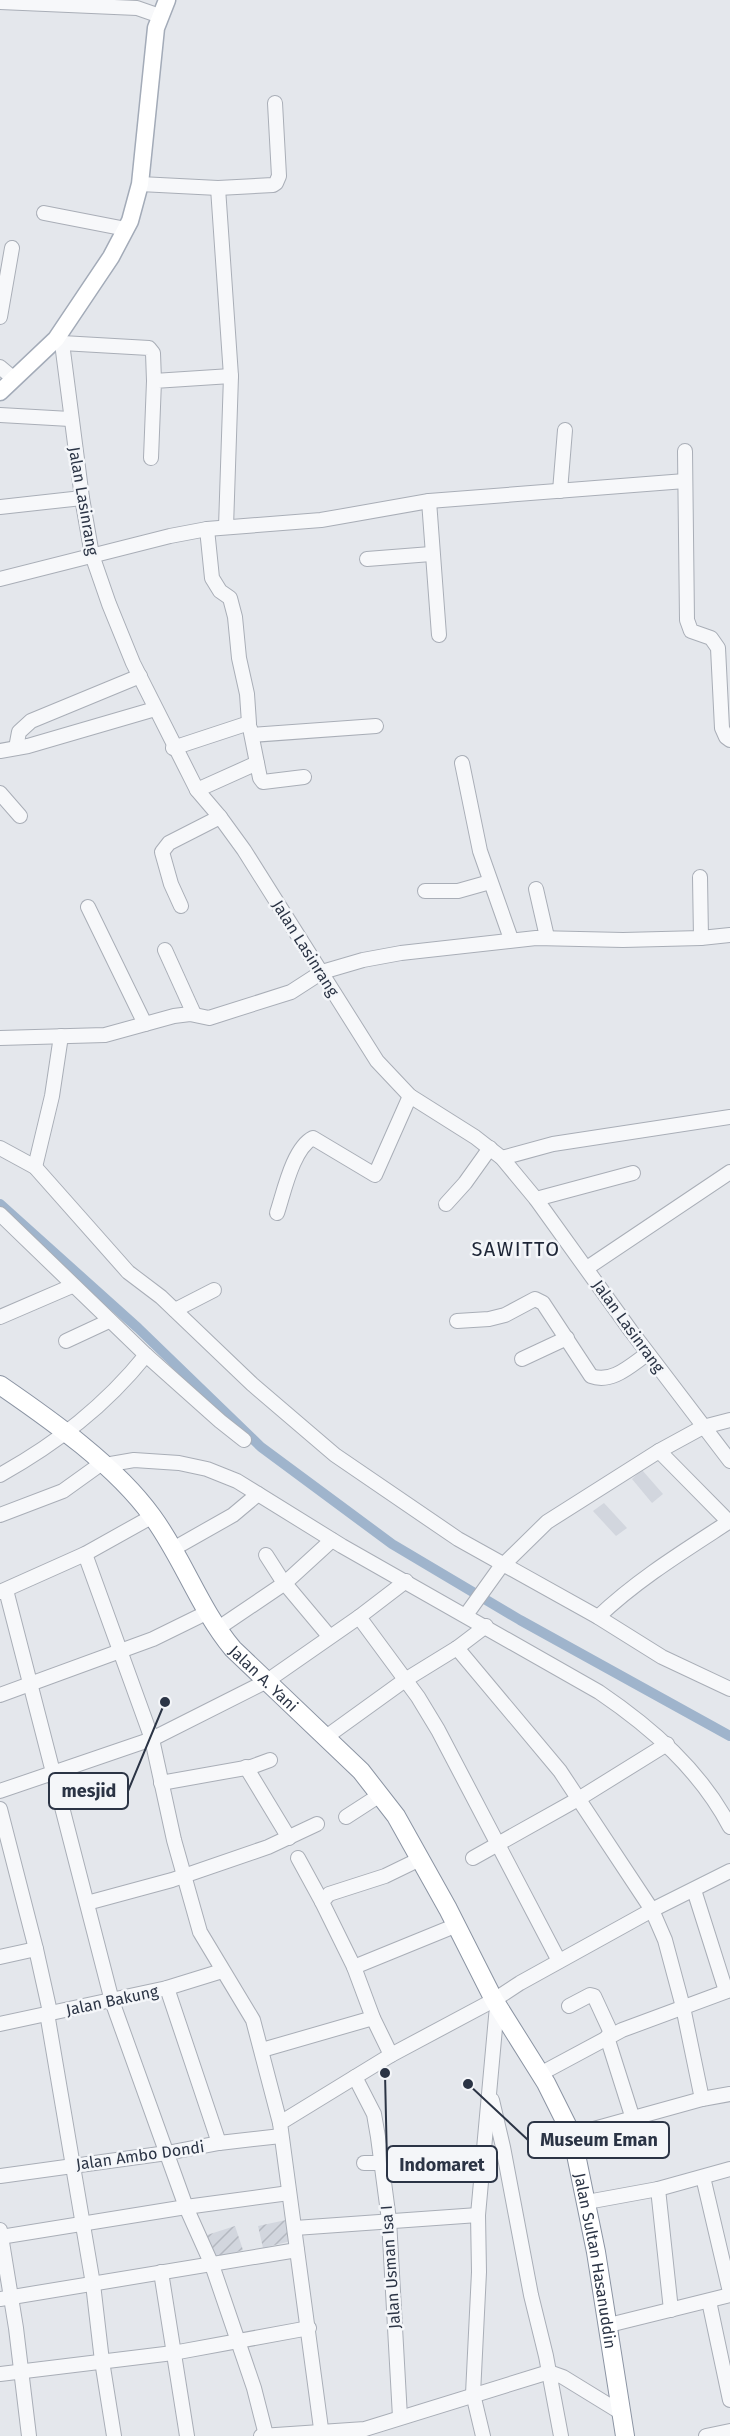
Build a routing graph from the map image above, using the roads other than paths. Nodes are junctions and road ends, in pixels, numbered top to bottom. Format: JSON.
{"nodes":[{"id":1,"x":167,"y":0,"type":"edge"},
{"id":2,"x":0,"y":2,"type":"edge"},
{"id":3,"x":160,"y":16,"type":"junction"},
{"id":4,"x":275,"y":103,"type":"dead end"},
{"id":5,"x":140,"y":184,"type":"junction"},
{"id":6,"x":218,"y":188,"type":"junction"},
{"id":7,"x":44,"y":213,"type":"dead end"},
{"id":8,"x":126,"y":229,"type":"junction"},
{"id":9,"x":12,"y":248,"type":"dead end"},
{"id":10,"x":0,"y":317,"type":"edge"},
{"id":11,"x":59,"y":341,"type":"junction"},
{"id":12,"x":7,"y":373,"type":"edge"},
{"id":13,"x":231,"y":376,"type":"junction"},
{"id":14,"x":154,"y":381,"type":"junction"},
{"id":15,"x":0,"y":392,"type":"edge"},
{"id":16,"x":0,"y":415,"type":"edge"},
{"id":17,"x":70,"y":419,"type":"junction"},
{"id":18,"x":565,"y":430,"type":"dead end"},
{"id":19,"x":685,"y":451,"type":"dead end"},
{"id":20,"x":152,"y":458,"type":"dead end"},
{"id":21,"x":685,"y":481,"type":"junction"},
{"id":22,"x":560,"y":491,"type":"junction"},
{"id":23,"x":82,"y":498,"type":"junction"},
{"id":24,"x":429,"y":501,"type":"junction"},
{"id":25,"x":0,"y":507,"type":"edge"},
{"id":26,"x":226,"y":527,"type":"junction"},
{"id":27,"x":207,"y":530,"type":"junction"},
{"id":28,"x":431,"y":554,"type":"junction"},
{"id":29,"x":92,"y":555,"type":"junction"},
{"id":30,"x":367,"y":559,"type":"dead end"},
{"id":31,"x":0,"y":579,"type":"edge"},
{"id":32,"x":439,"y":635,"type":"dead end"},
{"id":33,"x":140,"y":676,"type":"junction"},
{"id":34,"x":155,"y":709,"type":"junction"},
{"id":35,"x":376,"y":726,"type":"dead end"},
{"id":36,"x":250,"y":729,"type":"junction"},
{"id":37,"x":730,"y":740,"type":"edge"},
{"id":38,"x":16,"y":748,"type":"junction"},
{"id":39,"x":173,"y":748,"type":"junction"},
{"id":40,"x":0,"y":751,"type":"edge"},
{"id":41,"x":257,"y":763,"type":"junction"},
{"id":42,"x":462,"y":763,"type":"dead end"},
{"id":43,"x":304,"y":777,"type":"dead end"},
{"id":44,"x":196,"y":790,"type":"junction"},
{"id":45,"x":0,"y":793,"type":"edge"},
{"id":46,"x":20,"y":816,"type":"dead end"},
{"id":47,"x":220,"y":817,"type":"junction"},
{"id":48,"x":700,"y":877,"type":"dead end"},
{"id":49,"x":490,"y":882,"type":"junction"},
{"id":50,"x":536,"y":889,"type":"dead end"},
{"id":51,"x":425,"y":891,"type":"dead end"},
{"id":52,"x":181,"y":906,"type":"dead end"},
{"id":53,"x":88,"y":907,"type":"dead end"},
{"id":54,"x":730,"y":935,"type":"edge"},
{"id":55,"x":547,"y":937,"type":"junction"},
{"id":56,"x":701,"y":938,"type":"junction"},
{"id":57,"x":511,"y":939,"type":"junction"},
{"id":58,"x":165,"y":950,"type":"dead end"},
{"id":59,"x":322,"y":972,"type":"junction"},
{"id":60,"x":194,"y":1014,"type":"junction"},
{"id":61,"x":145,"y":1024,"type":"junction"},
{"id":62,"x":61,"y":1036,"type":"junction"},
{"id":63,"x":0,"y":1038,"type":"edge"},
{"id":64,"x":410,"y":1096,"type":"junction"},
{"id":65,"x":730,"y":1117,"type":"edge"},
{"id":66,"x":0,"y":1148,"type":"edge"},
{"id":67,"x":490,"y":1148,"type":"junction"},
{"id":68,"x":502,"y":1158,"type":"junction"},
{"id":69,"x":35,"y":1167,"type":"junction"},
{"id":70,"x":730,"y":1172,"type":"edge"},
{"id":71,"x":633,"y":1173,"type":"dead end"},
{"id":72,"x":536,"y":1199,"type":"junction"},
{"id":73,"x":446,"y":1204,"type":"dead end"},
{"id":74,"x":277,"y":1213,"type":"dead end"},
{"id":75,"x":0,"y":1215,"type":"edge"},
{"id":76,"x":587,"y":1268,"type":"junction"},
{"id":77,"x":72,"y":1286,"type":"junction"},
{"id":78,"x":214,"y":1290,"type":"dead end"},
{"id":79,"x":174,"y":1310,"type":"junction"},
{"id":80,"x":0,"y":1317,"type":"edge"},
{"id":81,"x":109,"y":1321,"type":"junction"},
{"id":82,"x":458,"y":1321,"type":"dead end"},
{"id":83,"x":567,"y":1338,"type":"junction"},
{"id":84,"x":66,"y":1341,"type":"dead end"},
{"id":85,"x":647,"y":1354,"type":"junction"},
{"id":86,"x":146,"y":1355,"type":"junction"},
{"id":87,"x":522,"y":1359,"type":"dead end"},
{"id":88,"x":0,"y":1384,"type":"edge"},
{"id":89,"x":730,"y":1420,"type":"edge"},
{"id":90,"x":703,"y":1426,"type":"junction"},
{"id":91,"x":66,"y":1434,"type":"junction"},
{"id":92,"x":244,"y":1440,"type":"dead end"},
{"id":93,"x":658,"y":1451,"type":"junction"},
{"id":94,"x":730,"y":1461,"type":"edge"},
{"id":95,"x":104,"y":1464,"type":"junction"},
{"id":96,"x":0,"y":1475,"type":"edge"},
{"id":97,"x":258,"y":1494,"type":"junction"},
{"id":98,"x":0,"y":1515,"type":"edge"},
{"id":99,"x":153,"y":1516,"type":"junction"},
{"id":100,"x":730,"y":1521,"type":"edge"},
{"id":101,"x":332,"y":1540,"type":"junction"},
{"id":102,"x":172,"y":1549,"type":"junction"},
{"id":103,"x":85,"y":1554,"type":"junction"},
{"id":104,"x":266,"y":1555,"type":"dead end"},
{"id":105,"x":501,"y":1567,"type":"junction"},
{"id":106,"x":406,"y":1581,"type":"junction"},
{"id":107,"x":285,"y":1583,"type":"junction"},
{"id":108,"x":3,"y":1591,"type":"edge"},
{"id":109,"x":468,"y":1611,"type":"junction"},
{"id":110,"x":206,"y":1612,"type":"junction"},
{"id":111,"x":359,"y":1617,"type":"junction"},
{"id":112,"x":598,"y":1617,"type":"junction"},
{"id":113,"x":486,"y":1626,"type":"junction"},
{"id":114,"x":217,"y":1629,"type":"junction"},
{"id":115,"x":329,"y":1636,"type":"junction"},
{"id":116,"x":457,"y":1648,"type":"junction"},
{"id":117,"x":121,"y":1652,"type":"junction"},
{"id":118,"x":405,"y":1680,"type":"junction"},
{"id":119,"x":267,"y":1681,"type":"junction"},
{"id":120,"x":31,"y":1683,"type":"junction"},
{"id":121,"x":730,"y":1689,"type":"edge"},
{"id":122,"x":0,"y":1695,"type":"edge"},
{"id":123,"x":326,"y":1737,"type":"junction"},
{"id":124,"x":152,"y":1738,"type":"junction"},
{"id":125,"x":667,"y":1744,"type":"junction"},
{"id":126,"x":270,"y":1760,"type":"dead end"},
{"id":127,"x":246,"y":1767,"type":"junction"},
{"id":128,"x":52,"y":1773,"type":"junction"},
{"id":129,"x":161,"y":1783,"type":"junction"},
{"id":130,"x":0,"y":1791,"type":"edge"},
{"id":131,"x":380,"y":1795,"type":"junction"},
{"id":132,"x":580,"y":1798,"type":"junction"},
{"id":133,"x":0,"y":1809,"type":"edge"},
{"id":134,"x":346,"y":1817,"type":"dead end"},
{"id":135,"x":317,"y":1824,"type":"dead end"},
{"id":136,"x":730,"y":1827,"type":"edge"},
{"id":137,"x":289,"y":1838,"type":"junction"},
{"id":138,"x":497,"y":1844,"type":"junction"},
{"id":139,"x":297,"y":1858,"type":"dead end"},
{"id":140,"x":473,"y":1858,"type":"dead end"},
{"id":141,"x":420,"y":1859,"type":"junction"},
{"id":142,"x":730,"y":1871,"type":"edge"},
{"id":143,"x":184,"y":1876,"type":"junction"},
{"id":144,"x":694,"y":1890,"type":"junction"},
{"id":145,"x":322,"y":1902,"type":"junction"},
{"id":146,"x":87,"y":1903,"type":"junction"},
{"id":147,"x":652,"y":1910,"type":"junction"},
{"id":148,"x":457,"y":1925,"type":"junction"},
{"id":149,"x":36,"y":1949,"type":"junction"},
{"id":150,"x":0,"y":1957,"type":"edge"},
{"id":151,"x":559,"y":1961,"type":"junction"},
{"id":152,"x":354,"y":1967,"type":"junction"},
{"id":153,"x":222,"y":1971,"type":"junction"},
{"id":154,"x":167,"y":1988,"type":"junction"},
{"id":155,"x":728,"y":1990,"type":"edge"},
{"id":156,"x":112,"y":2001,"type":"junction"},
{"id":157,"x":496,"y":2003,"type":"junction"},
{"id":158,"x":569,"y":2006,"type":"dead end"},
{"id":159,"x":683,"y":2007,"type":"junction"},
{"id":160,"x":49,"y":2013,"type":"junction"},
{"id":161,"x":373,"y":2018,"type":"junction"},
{"id":162,"x":0,"y":2024,"type":"edge"},
{"id":163,"x":610,"y":2036,"type":"junction"},
{"id":164,"x":262,"y":2050,"type":"junction"},
{"id":165,"x":391,"y":2055,"type":"junction"},
{"id":166,"x":540,"y":2074,"type":"junction"},
{"id":167,"x":356,"y":2077,"type":"junction"},
{"id":168,"x":490,"y":2091,"type":"junction"},
{"id":169,"x":730,"y":2094,"type":"edge"},
{"id":170,"x":702,"y":2099,"type":"junction"},
{"id":171,"x":633,"y":2119,"type":"junction"},
{"id":172,"x":280,"y":2129,"type":"junction"},
{"id":173,"x":572,"y":2135,"type":"junction"},
{"id":174,"x":219,"y":2143,"type":"junction"},
{"id":175,"x":167,"y":2153,"type":"junction"},
{"id":176,"x":364,"y":2163,"type":"dead end"},
{"id":177,"x":381,"y":2163,"type":"junction"},
{"id":178,"x":73,"y":2165,"type":"junction"},
{"id":179,"x":730,"y":2169,"type":"edge"},
{"id":180,"x":0,"y":2176,"type":"edge"},
{"id":181,"x":703,"y":2177,"type":"junction"},
{"id":182,"x":658,"y":2189,"type":"junction"},
{"id":183,"x":289,"y":2193,"type":"junction"},
{"id":184,"x":587,"y":2202,"type":"junction"},
{"id":185,"x":186,"y":2206,"type":"junction"},
{"id":186,"x":478,"y":2215,"type":"junction"},
{"id":187,"x":389,"y":2220,"type":"junction"},
{"id":188,"x":83,"y":2223,"type":"junction"},
{"id":189,"x":295,"y":2228,"type":"junction"},
{"id":190,"x":0,"y":2234,"type":"edge"},
{"id":191,"x":297,"y":2250,"type":"junction"},
{"id":192,"x":212,"y":2265,"type":"junction"},
{"id":193,"x":161,"y":2272,"type":"junction"},
{"id":194,"x":93,"y":2284,"type":"junction"},
{"id":195,"x":730,"y":2294,"type":"edge"},
{"id":196,"x":6,"y":2298,"type":"edge"},
{"id":197,"x":709,"y":2301,"type":"junction"},
{"id":198,"x":670,"y":2310,"type":"junction"},
{"id":199,"x":609,"y":2325,"type":"junction"},
{"id":200,"x":309,"y":2328,"type":"junction"},
{"id":201,"x":238,"y":2342,"type":"junction"},
{"id":202,"x":173,"y":2353,"type":"junction"},
{"id":203,"x":102,"y":2361,"type":"junction"},
{"id":204,"x":21,"y":2372,"type":"junction"},
{"id":205,"x":549,"y":2373,"type":"junction"},
{"id":206,"x":0,"y":2374,"type":"edge"},
{"id":207,"x":727,"y":2375,"type":"edge"},
{"id":208,"x":473,"y":2394,"type":"junction"},
{"id":209,"x":730,"y":2400,"type":"edge"},
{"id":210,"x":620,"y":2412,"type":"junction"},
{"id":211,"x":400,"y":2417,"type":"junction"},
{"id":212,"x":730,"y":2431,"type":"edge"},
{"id":213,"x":322,"y":2434,"type":"edge"},
{"id":214,"x":29,"y":2436,"type":"edge"},
{"id":215,"x":114,"y":2436,"type":"edge"},
{"id":216,"x":187,"y":2436,"type":"edge"},
{"id":217,"x":263,"y":2436,"type":"edge"},
{"id":218,"x":483,"y":2436,"type":"edge"},
{"id":219,"x":561,"y":2436,"type":"edge"},
{"id":220,"x":625,"y":2436,"type":"edge"},
{"id":221,"x":706,"y":2436,"type":"edge"}],
"edges":[{"from":1,"to":3,"type":"main road"},
{"from":2,"to":3,"type":"street"},
{"from":3,"to":5,"type":"main road"},
{"from":4,"to":6,"type":"street"},
{"from":5,"to":6,"type":"street"},
{"from":5,"to":8,"type":"main road"},
{"from":6,"to":13,"type":"street"},
{"from":7,"to":8,"type":"street"},
{"from":8,"to":11,"type":"main road"},
{"from":9,"to":10,"type":"street"},
{"from":11,"to":12,"type":"main road"},
{"from":11,"to":14,"type":"street"},
{"from":11,"to":17,"type":"street","name":"Jalan Lasinrang"},
{"from":12,"to":15,"type":"main road"},
{"from":13,"to":14,"type":"street"},
{"from":13,"to":26,"type":"street"},
{"from":14,"to":20,"type":"street"},
{"from":16,"to":17,"type":"street"},
{"from":17,"to":23,"type":"street","name":"Jalan Lasinrang"},
{"from":18,"to":22,"type":"street"},
{"from":19,"to":21,"type":"street"},
{"from":21,"to":22,"type":"street"},
{"from":21,"to":37,"type":"street"},
{"from":22,"to":24,"type":"street"},
{"from":23,"to":25,"type":"street"},
{"from":23,"to":29,"type":"street","name":"Jalan Lasinrang"},
{"from":24,"to":26,"type":"street"},
{"from":24,"to":28,"type":"street"},
{"from":26,"to":27,"type":"street"},
{"from":27,"to":29,"type":"street"},
{"from":27,"to":36,"type":"street"},
{"from":28,"to":30,"type":"street"},
{"from":28,"to":32,"type":"street"},
{"from":29,"to":31,"type":"street"},
{"from":29,"to":33,"type":"street","name":"Jalan Lasinrang"},
{"from":33,"to":34,"type":"street","name":"Jalan Lasinrang"},
{"from":33,"to":38,"type":"street"},
{"from":34,"to":38,"type":"street"},
{"from":34,"to":39,"type":"street","name":"Jalan Lasinrang"},
{"from":35,"to":36,"type":"street"},
{"from":36,"to":39,"type":"street"},
{"from":36,"to":41,"type":"street"},
{"from":38,"to":40,"type":"street"},
{"from":39,"to":44,"type":"street","name":"Jalan Lasinrang"},
{"from":41,"to":43,"type":"street"},
{"from":41,"to":44,"type":"street"},
{"from":42,"to":49,"type":"street"},
{"from":44,"to":47,"type":"street","name":"Jalan Lasinrang"},
{"from":45,"to":46,"type":"street"},
{"from":47,"to":52,"type":"street"},
{"from":47,"to":59,"type":"street","name":"Jalan Lasinrang"},
{"from":48,"to":56,"type":"street"},
{"from":49,"to":51,"type":"street"},
{"from":49,"to":57,"type":"street"},
{"from":50,"to":55,"type":"street"},
{"from":53,"to":61,"type":"street"},
{"from":54,"to":56,"type":"street"},
{"from":55,"to":56,"type":"street"},
{"from":55,"to":57,"type":"street"},
{"from":57,"to":59,"type":"street"},
{"from":58,"to":60,"type":"street"},
{"from":59,"to":60,"type":"street"},
{"from":59,"to":64,"type":"street","name":"Jalan Lasinrang"},
{"from":60,"to":61,"type":"street"},
{"from":61,"to":62,"type":"street"},
{"from":62,"to":63,"type":"street"},
{"from":62,"to":69,"type":"street"},
{"from":64,"to":67,"type":"street","name":"Jalan Lasinrang"},
{"from":64,"to":74,"type":"street"},
{"from":65,"to":68,"type":"street"},
{"from":66,"to":69,"type":"street"},
{"from":67,"to":68,"type":"street","name":"Jalan Lasinrang"},
{"from":67,"to":73,"type":"street"},
{"from":68,"to":72,"type":"street","name":"Jalan Lasinrang"},
{"from":69,"to":79,"type":"street"},
{"from":70,"to":76,"type":"street"},
{"from":71,"to":72,"type":"street"},
{"from":72,"to":76,"type":"street","name":"Jalan Lasinrang"},
{"from":75,"to":77,"type":"street"},
{"from":76,"to":85,"type":"street","name":"Jalan Lasinrang"},
{"from":77,"to":80,"type":"street"},
{"from":77,"to":81,"type":"street"},
{"from":78,"to":79,"type":"street"},
{"from":79,"to":105,"type":"street"},
{"from":81,"to":84,"type":"street"},
{"from":81,"to":86,"type":"street"},
{"from":82,"to":83,"type":"street"},
{"from":83,"to":85,"type":"street"},
{"from":83,"to":87,"type":"street"},
{"from":85,"to":90,"type":"street","name":"Jalan Lasinrang"},
{"from":86,"to":91,"type":"street"},
{"from":86,"to":92,"type":"street"},
{"from":88,"to":91,"type":"highway","name":"Jalan A. Yani"},
{"from":89,"to":90,"type":"street"},
{"from":90,"to":93,"type":"street"},
{"from":90,"to":94,"type":"street","name":"Jalan Lasinrang"},
{"from":91,"to":95,"type":"highway","name":"Jalan A. Yani"},
{"from":91,"to":96,"type":"street"},
{"from":93,"to":100,"type":"street"},
{"from":93,"to":105,"type":"street"},
{"from":95,"to":97,"type":"street"},
{"from":95,"to":98,"type":"street"},
{"from":95,"to":99,"type":"highway","name":"Jalan A. Yani"},
{"from":97,"to":101,"type":"street"},
{"from":97,"to":102,"type":"street"},
{"from":99,"to":102,"type":"highway","name":"Jalan A. Yani"},
{"from":99,"to":103,"type":"street"},
{"from":100,"to":112,"type":"street"},
{"from":101,"to":106,"type":"street"},
{"from":101,"to":107,"type":"street"},
{"from":102,"to":110,"type":"highway","name":"Jalan A. Yani"},
{"from":103,"to":108,"type":"street"},
{"from":103,"to":117,"type":"street"},
{"from":104,"to":107,"type":"street"},
{"from":105,"to":109,"type":"street"},
{"from":105,"to":112,"type":"street"},
{"from":106,"to":109,"type":"street"},
{"from":106,"to":111,"type":"street"},
{"from":107,"to":114,"type":"street"},
{"from":107,"to":115,"type":"street"},
{"from":108,"to":120,"type":"street"},
{"from":109,"to":113,"type":"street"},
{"from":110,"to":114,"type":"highway","name":"Jalan A. Yani"},
{"from":110,"to":117,"type":"street"},
{"from":111,"to":115,"type":"street"},
{"from":111,"to":118,"type":"street"},
{"from":112,"to":121,"type":"street"},
{"from":113,"to":116,"type":"street"},
{"from":113,"to":125,"type":"street"},
{"from":114,"to":119,"type":"highway","name":"Jalan A. Yani"},
{"from":115,"to":119,"type":"street"},
{"from":116,"to":118,"type":"street"},
{"from":116,"to":132,"type":"street"},
{"from":117,"to":120,"type":"street"},
{"from":117,"to":124,"type":"street"},
{"from":118,"to":123,"type":"street"},
{"from":118,"to":138,"type":"street"},
{"from":119,"to":123,"type":"highway","name":"Jalan A. Yani"},
{"from":119,"to":124,"type":"street"},
{"from":120,"to":122,"type":"street"},
{"from":120,"to":128,"type":"street"},
{"from":123,"to":131,"type":"highway","name":"Jalan A. Yani"},
{"from":124,"to":128,"type":"street"},
{"from":124,"to":129,"type":"street"},
{"from":125,"to":132,"type":"street"},
{"from":125,"to":136,"type":"street"},
{"from":126,"to":127,"type":"street"},
{"from":127,"to":129,"type":"street"},
{"from":127,"to":137,"type":"street"},
{"from":128,"to":130,"type":"street"},
{"from":128,"to":146,"type":"street"},
{"from":129,"to":143,"type":"street"},
{"from":131,"to":134,"type":"street"},
{"from":131,"to":141,"type":"highway","name":"Jalan A. Yani"},
{"from":132,"to":138,"type":"street"},
{"from":132,"to":147,"type":"street"},
{"from":133,"to":149,"type":"street"},
{"from":135,"to":137,"type":"street"},
{"from":137,"to":143,"type":"street"},
{"from":138,"to":140,"type":"street"},
{"from":138,"to":151,"type":"street"},
{"from":139,"to":145,"type":"street"},
{"from":141,"to":145,"type":"street"},
{"from":141,"to":148,"type":"highway","name":"Jalan A. Yani"},
{"from":142,"to":144,"type":"street"},
{"from":143,"to":146,"type":"street"},
{"from":143,"to":153,"type":"street"},
{"from":144,"to":147,"type":"street"},
{"from":144,"to":155,"type":"street"},
{"from":145,"to":152,"type":"street"},
{"from":146,"to":156,"type":"street"},
{"from":147,"to":151,"type":"street"},
{"from":147,"to":159,"type":"street"},
{"from":148,"to":152,"type":"street"},
{"from":148,"to":157,"type":"highway","name":"Jalan A. Yani"},
{"from":149,"to":150,"type":"street"},
{"from":149,"to":160,"type":"street"},
{"from":151,"to":157,"type":"street"},
{"from":152,"to":161,"type":"street"},
{"from":153,"to":154,"type":"street","name":"Jalan Bakung"},
{"from":153,"to":164,"type":"street"},
{"from":154,"to":156,"type":"street","name":"Jalan Bakung"},
{"from":154,"to":174,"type":"street"},
{"from":155,"to":159,"type":"street"},
{"from":156,"to":160,"type":"street","name":"Jalan Bakung"},
{"from":156,"to":175,"type":"street"},
{"from":157,"to":165,"type":"street"},
{"from":157,"to":166,"type":"highway","name":"Jalan Sultan Hasanuddin"},
{"from":157,"to":168,"type":"street"},
{"from":158,"to":163,"type":"street"},
{"from":159,"to":163,"type":"street"},
{"from":159,"to":170,"type":"street"},
{"from":160,"to":162,"type":"street","name":"Jalan Bakung"},
{"from":160,"to":178,"type":"street"},
{"from":161,"to":164,"type":"street"},
{"from":161,"to":165,"type":"street"},
{"from":163,"to":166,"type":"street"},
{"from":163,"to":171,"type":"street"},
{"from":164,"to":172,"type":"street"},
{"from":165,"to":167,"type":"street"},
{"from":166,"to":173,"type":"highway","name":"Jalan Sultan Hasanuddin"},
{"from":167,"to":172,"type":"street"},
{"from":167,"to":177,"type":"street","name":"Jalan Usman Isa I"},
{"from":168,"to":186,"type":"street"},
{"from":168,"to":205,"type":"street"},
{"from":169,"to":170,"type":"street"},
{"from":170,"to":171,"type":"street"},
{"from":171,"to":173,"type":"street"},
{"from":172,"to":174,"type":"street","name":"Jalan Ambo Dondi"},
{"from":172,"to":183,"type":"street"},
{"from":173,"to":184,"type":"highway","name":"Jalan Sultan Hasanuddin"},
{"from":174,"to":175,"type":"street","name":"Jalan Ambo Dondi"},
{"from":175,"to":178,"type":"street","name":"Jalan Ambo Dondi"},
{"from":175,"to":185,"type":"street"},
{"from":176,"to":177,"type":"street"},
{"from":177,"to":187,"type":"street","name":"Jalan Usman Isa I"},
{"from":178,"to":180,"type":"street","name":"Jalan Ambo Dondi"},
{"from":178,"to":188,"type":"street"},
{"from":179,"to":181,"type":"street"},
{"from":181,"to":182,"type":"street"},
{"from":181,"to":195,"type":"street"},
{"from":182,"to":184,"type":"street"},
{"from":182,"to":198,"type":"street"},
{"from":183,"to":185,"type":"street"},
{"from":183,"to":189,"type":"street"},
{"from":184,"to":199,"type":"highway","name":"Jalan Sultan Hasanuddin"},
{"from":185,"to":188,"type":"street"},
{"from":185,"to":192,"type":"street"},
{"from":186,"to":187,"type":"street"},
{"from":186,"to":208,"type":"street"},
{"from":187,"to":189,"type":"street"},
{"from":187,"to":211,"type":"street","name":"Jalan Usman Isa I"},
{"from":188,"to":190,"type":"street"},
{"from":188,"to":194,"type":"street"},
{"from":189,"to":191,"type":"street"},
{"from":190,"to":196,"type":"street"},
{"from":191,"to":192,"type":"street"},
{"from":191,"to":200,"type":"street"},
{"from":192,"to":193,"type":"street"},
{"from":192,"to":201,"type":"street"},
{"from":193,"to":194,"type":"street"},
{"from":193,"to":202,"type":"street"},
{"from":194,"to":196,"type":"street"},
{"from":194,"to":203,"type":"street"},
{"from":195,"to":197,"type":"street"},
{"from":196,"to":204,"type":"street"},
{"from":197,"to":198,"type":"street"},
{"from":197,"to":207,"type":"street"},
{"from":198,"to":199,"type":"street"},
{"from":199,"to":210,"type":"highway","name":"Jalan Sultan Hasanuddin"},
{"from":200,"to":201,"type":"street"},
{"from":200,"to":213,"type":"street"},
{"from":201,"to":202,"type":"street"},
{"from":201,"to":217,"type":"street"},
{"from":202,"to":203,"type":"street"},
{"from":202,"to":216,"type":"street"},
{"from":203,"to":204,"type":"street"},
{"from":203,"to":215,"type":"street"},
{"from":204,"to":206,"type":"street"},
{"from":204,"to":214,"type":"street"},
{"from":205,"to":208,"type":"street"},
{"from":205,"to":210,"type":"street"},
{"from":205,"to":219,"type":"street"},
{"from":207,"to":209,"type":"street"},
{"from":208,"to":211,"type":"street"},
{"from":208,"to":218,"type":"street"},
{"from":210,"to":220,"type":"highway","name":"Jalan Sultan Hasanuddin"},
{"from":211,"to":213,"type":"street"},
{"from":212,"to":221,"type":"street"},
{"from":213,"to":217,"type":"street"}]}
